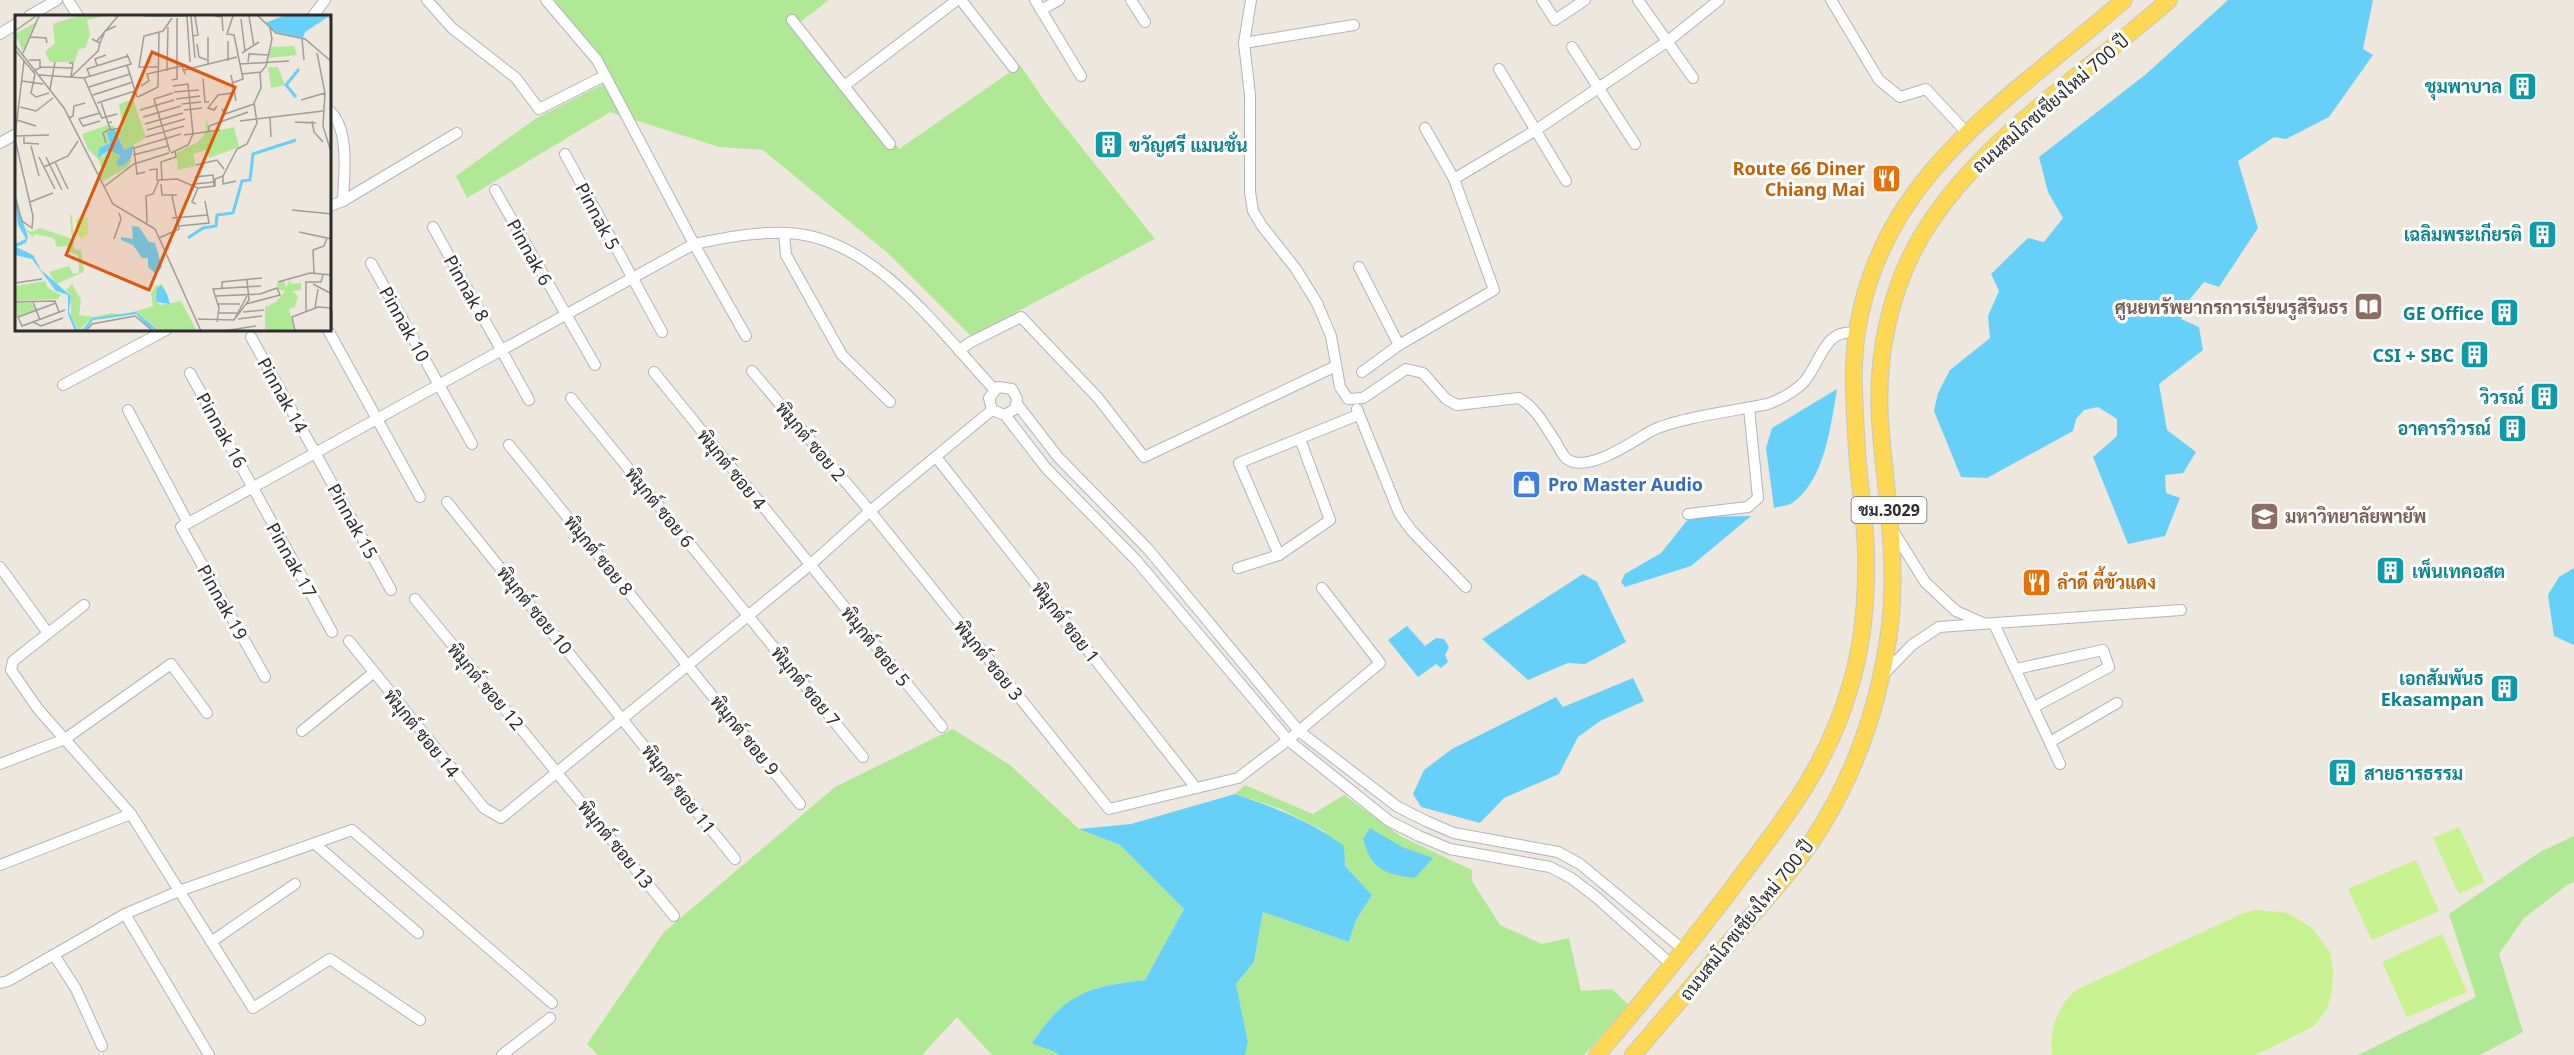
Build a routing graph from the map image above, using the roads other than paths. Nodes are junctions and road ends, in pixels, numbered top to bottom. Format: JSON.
{"nodes":[{"id":1,"x":57,"y":0,"type":"edge"},
{"id":2,"x":68,"y":0,"type":"edge"},
{"id":3,"x":325,"y":0,"type":"edge"},
{"id":4,"x":427,"y":0,"type":"edge"},
{"id":5,"x":546,"y":0,"type":"edge"},
{"id":6,"x":959,"y":0,"type":"edge"},
{"id":7,"x":1059,"y":0,"type":"edge"},
{"id":8,"x":1131,"y":0,"type":"edge"},
{"id":9,"x":1251,"y":0,"type":"edge"},
{"id":10,"x":1542,"y":0,"type":"edge"},
{"id":11,"x":1585,"y":0,"type":"edge"},
{"id":12,"x":1638,"y":0,"type":"edge"},
{"id":13,"x":1719,"y":0,"type":"edge"},
{"id":14,"x":1831,"y":0,"type":"edge"},
{"id":15,"x":2124,"y":0,"type":"edge"},
{"id":16,"x":2169,"y":0,"type":"edge"},
{"id":17,"x":1038,"y":5,"type":"edge"},
{"id":18,"x":31,"y":15,"type":"edge"},
{"id":19,"x":77,"y":15,"type":"edge"},
{"id":20,"x":314,"y":15,"type":"edge"},
{"id":21,"x":792,"y":20,"type":"dead end"},
{"id":22,"x":1144,"y":22,"type":"dead end"},
{"id":23,"x":15,"y":25,"type":"edge"},
{"id":24,"x":1354,"y":26,"type":"dead end"},
{"id":25,"x":0,"y":34,"type":"edge"},
{"id":26,"x":1668,"y":41,"type":"junction"},
{"id":27,"x":1244,"y":43,"type":"junction"},
{"id":28,"x":1572,"y":47,"type":"dead end"},
{"id":29,"x":1013,"y":67,"type":"dead end"},
{"id":30,"x":1499,"y":69,"type":"dead end"},
{"id":31,"x":604,"y":76,"type":"junction"},
{"id":32,"x":1081,"y":76,"type":"dead end"},
{"id":33,"x":1693,"y":78,"type":"dead end"},
{"id":34,"x":1598,"y":85,"type":"junction"},
{"id":35,"x":844,"y":86,"type":"junction"},
{"id":36,"x":332,"y":114,"type":"edge"},
{"id":37,"x":1425,"y":128,"type":"dead end"},
{"id":38,"x":1536,"y":130,"type":"junction"},
{"id":39,"x":1966,"y":132,"type":"junction"},
{"id":40,"x":457,"y":133,"type":"dead end"},
{"id":41,"x":15,"y":135,"type":"edge"},
{"id":42,"x":0,"y":143,"type":"edge"},
{"id":43,"x":890,"y":144,"type":"dead end"},
{"id":44,"x":1635,"y":144,"type":"dead end"},
{"id":45,"x":565,"y":154,"type":"dead end"},
{"id":46,"x":1454,"y":178,"type":"junction"},
{"id":47,"x":1566,"y":181,"type":"dead end"},
{"id":48,"x":495,"y":190,"type":"dead end"},
{"id":49,"x":343,"y":201,"type":"junction"},
{"id":50,"x":332,"y":205,"type":"edge"},
{"id":51,"x":433,"y":227,"type":"dead end"},
{"id":52,"x":784,"y":232,"type":"junction"},
{"id":53,"x":693,"y":244,"type":"junction"},
{"id":54,"x":371,"y":263,"type":"dead end"},
{"id":55,"x":1359,"y":267,"type":"dead end"},
{"id":56,"x":632,"y":278,"type":"junction"},
{"id":57,"x":565,"y":315,"type":"junction"},
{"id":58,"x":162,"y":332,"type":"edge"},
{"id":59,"x":329,"y":332,"type":"edge"},
{"id":60,"x":662,"y":332,"type":"dead end"},
{"id":61,"x":1857,"y":333,"type":"junction"},
{"id":62,"x":746,"y":336,"type":"dead end"},
{"id":63,"x":251,"y":337,"type":"dead end"},
{"id":64,"x":1400,"y":345,"type":"junction"},
{"id":65,"x":501,"y":350,"type":"junction"},
{"id":66,"x":959,"y":351,"type":"junction"},
{"id":67,"x":595,"y":365,"type":"dead end"},
{"id":68,"x":1336,"y":366,"type":"junction"},
{"id":69,"x":752,"y":370,"type":"dead end"},
{"id":70,"x":654,"y":372,"type":"dead end"},
{"id":71,"x":1362,"y":372,"type":"dead end"},
{"id":72,"x":190,"y":374,"type":"dead end"},
{"id":73,"x":439,"y":385,"type":"junction"},
{"id":74,"x":63,"y":386,"type":"dead end"},
{"id":75,"x":994,"y":389,"type":"junction"},
{"id":76,"x":572,"y":398,"type":"dead end"},
{"id":77,"x":529,"y":400,"type":"dead end"},
{"id":78,"x":1356,"y":400,"type":"junction"},
{"id":79,"x":890,"y":402,"type":"dead end"},
{"id":80,"x":1017,"y":405,"type":"junction"},
{"id":81,"x":1749,"y":408,"type":"junction"},
{"id":82,"x":128,"y":410,"type":"dead end"},
{"id":83,"x":993,"y":410,"type":"junction"},
{"id":84,"x":1358,"y":414,"type":"junction"},
{"id":85,"x":1005,"y":415,"type":"junction"},
{"id":86,"x":376,"y":419,"type":"junction"},
{"id":87,"x":1300,"y":438,"type":"junction"},
{"id":88,"x":472,"y":444,"type":"dead end"},
{"id":89,"x":508,"y":445,"type":"dead end"},
{"id":90,"x":315,"y":453,"type":"junction"},
{"id":91,"x":936,"y":456,"type":"junction"},
{"id":92,"x":253,"y":487,"type":"junction"},
{"id":93,"x":420,"y":497,"type":"dead end"},
{"id":94,"x":447,"y":502,"type":"dead end"},
{"id":95,"x":1110,"y":510,"type":"junction"},
{"id":96,"x":870,"y":511,"type":"junction"},
{"id":97,"x":1688,"y":514,"type":"dead end"},
{"id":98,"x":1098,"y":522,"type":"junction"},
{"id":99,"x":184,"y":525,"type":"junction"},
{"id":100,"x":1890,"y":526,"type":"junction"},
{"id":101,"x":1279,"y":555,"type":"junction"},
{"id":102,"x":810,"y":565,"type":"junction"},
{"id":103,"x":0,"y":567,"type":"edge"},
{"id":104,"x":1238,"y":568,"type":"dead end"},
{"id":105,"x":1466,"y":587,"type":"dead end"},
{"id":106,"x":1322,"y":588,"type":"dead end"},
{"id":107,"x":392,"y":590,"type":"dead end"},
{"id":108,"x":415,"y":599,"type":"dead end"},
{"id":109,"x":84,"y":605,"type":"dead end"},
{"id":110,"x":2181,"y":610,"type":"dead end"},
{"id":111,"x":749,"y":615,"type":"junction"},
{"id":112,"x":1203,"y":616,"type":"junction"},
{"id":113,"x":1990,"y":624,"type":"junction"},
{"id":114,"x":1191,"y":627,"type":"junction"},
{"id":115,"x":332,"y":632,"type":"dead end"},
{"id":116,"x":48,"y":633,"type":"junction"},
{"id":117,"x":349,"y":641,"type":"dead end"},
{"id":118,"x":689,"y":666,"type":"junction"},
{"id":119,"x":2016,"y":669,"type":"junction"},
{"id":120,"x":373,"y":673,"type":"junction"},
{"id":121,"x":265,"y":677,"type":"dead end"},
{"id":122,"x":1881,"y":677,"type":"junction"},
{"id":123,"x":2117,"y":703,"type":"dead end"},
{"id":124,"x":2034,"y":707,"type":"junction"},
{"id":125,"x":207,"y":713,"type":"dead end"},
{"id":126,"x":623,"y":718,"type":"junction"},
{"id":127,"x":942,"y":727,"type":"dead end"},
{"id":128,"x":302,"y":730,"type":"dead end"},
{"id":129,"x":1299,"y":731,"type":"junction"},
{"id":130,"x":65,"y":740,"type":"junction"},
{"id":131,"x":1288,"y":740,"type":"junction"},
{"id":132,"x":2050,"y":741,"type":"junction"},
{"id":133,"x":863,"y":757,"type":"dead end"},
{"id":134,"x":0,"y":764,"type":"edge"},
{"id":135,"x":2060,"y":764,"type":"dead end"},
{"id":136,"x":558,"y":772,"type":"junction"},
{"id":137,"x":1196,"y":788,"type":"junction"},
{"id":138,"x":800,"y":804,"type":"dead end"},
{"id":139,"x":131,"y":814,"type":"junction"},
{"id":140,"x":1511,"y":843,"type":"junction"},
{"id":141,"x":315,"y":844,"type":"junction"},
{"id":142,"x":735,"y":860,"type":"dead end"},
{"id":143,"x":1508,"y":860,"type":"junction"},
{"id":144,"x":0,"y":865,"type":"edge"},
{"id":145,"x":295,"y":884,"type":"dead end"},
{"id":146,"x":178,"y":891,"type":"junction"},
{"id":147,"x":125,"y":914,"type":"junction"},
{"id":148,"x":674,"y":916,"type":"dead end"},
{"id":149,"x":418,"y":933,"type":"dead end"},
{"id":150,"x":211,"y":942,"type":"junction"},
{"id":151,"x":1685,"y":951,"type":"junction"},
{"id":152,"x":54,"y":955,"type":"junction"},
{"id":153,"x":1673,"y":966,"type":"junction"},
{"id":154,"x":0,"y":983,"type":"edge"},
{"id":155,"x":552,"y":1003,"type":"dead end"},
{"id":156,"x":550,"y":1018,"type":"dead end"},
{"id":157,"x":420,"y":1020,"type":"dead end"},
{"id":158,"x":102,"y":1046,"type":"dead end"},
{"id":159,"x":209,"y":1055,"type":"edge"},
{"id":160,"x":502,"y":1055,"type":"edge"},
{"id":161,"x":1597,"y":1055,"type":"edge"},
{"id":162,"x":1633,"y":1055,"type":"edge"}],
"edges":[{"from":1,"to":18,"type":"street"},
{"from":2,"to":19,"type":"street"},
{"from":3,"to":20,"type":"street"},
{"from":4,"to":31,"type":"street"},
{"from":5,"to":31,"type":"street"},
{"from":6,"to":29,"type":"street"},
{"from":6,"to":35,"type":"street"},
{"from":7,"to":17,"type":"street"},
{"from":8,"to":22,"type":"street"},
{"from":9,"to":27,"type":"street"},
{"from":10,"to":11,"type":"street"},
{"from":12,"to":26,"type":"street"},
{"from":13,"to":26,"type":"street"},
{"from":14,"to":39,"type":"street"},
{"from":15,"to":39,"type":"main road","name":"ถนนสมโภชเชียงใหม่ 700 ปี","number":"ชม.3029"},
{"from":16,"to":100,"type":"main road","name":"ถนนสมโภชเชียงใหม่ 700 ปี","number":"ชม.3029"},
{"from":17,"to":32,"type":"street"},
{"from":21,"to":35,"type":"street"},
{"from":23,"to":25,"type":"street"},
{"from":24,"to":27,"type":"street"},
{"from":26,"to":33,"type":"street"},
{"from":26,"to":34,"type":"street"},
{"from":27,"to":68,"type":"street"},
{"from":28,"to":34,"type":"street"},
{"from":30,"to":38,"type":"street"},
{"from":31,"to":53,"type":"street"},
{"from":34,"to":38,"type":"street"},
{"from":34,"to":44,"type":"street"},
{"from":35,"to":43,"type":"street"},
{"from":36,"to":49,"type":"street"},
{"from":37,"to":46,"type":"street"},
{"from":38,"to":46,"type":"street"},
{"from":38,"to":47,"type":"street"},
{"from":39,"to":61,"type":"main road","name":"ถนนสมโภชเชียงใหม่ 700 ปี","number":"ชม.3029"},
{"from":40,"to":49,"type":"street"},
{"from":41,"to":42,"type":"street"},
{"from":45,"to":56,"type":"street","name":"Pinnak 5"},
{"from":46,"to":64,"type":"street"},
{"from":48,"to":57,"type":"street","name":"Pinnak 6"},
{"from":49,"to":50,"type":"street"},
{"from":51,"to":65,"type":"street","name":"Pinnak 8"},
{"from":52,"to":53,"type":"street"},
{"from":52,"to":66,"type":"street"},
{"from":52,"to":79,"type":"street"},
{"from":53,"to":56,"type":"street"},
{"from":53,"to":62,"type":"street"},
{"from":54,"to":73,"type":"street","name":"Pinnak 10"},
{"from":55,"to":64,"type":"street"},
{"from":56,"to":57,"type":"street"},
{"from":56,"to":60,"type":"street","name":"Pinnak 5"},
{"from":57,"to":65,"type":"street"},
{"from":57,"to":67,"type":"street","name":"Pinnak 6"},
{"from":58,"to":74,"type":"street"},
{"from":59,"to":86,"type":"street"},
{"from":61,"to":81,"type":"street"},
{"from":61,"to":151,"type":"main road","name":"ถนนสมโภชเชียงใหม่ 700 ปี","number":"ชม.3029"},
{"from":63,"to":90,"type":"street","name":"Pinnak 14"},
{"from":64,"to":71,"type":"street"},
{"from":65,"to":73,"type":"street"},
{"from":65,"to":77,"type":"street","name":"Pinnak 8"},
{"from":66,"to":68,"type":"street"},
{"from":66,"to":75,"type":"street"},
{"from":68,"to":78,"type":"street"},
{"from":69,"to":96,"type":"street","name":"พิมุกต์ ซอย 2"},
{"from":70,"to":102,"type":"street","name":"พิมุกต์ ซอย 4"},
{"from":72,"to":92,"type":"street","name":"Pinnak 16"},
{"from":73,"to":86,"type":"street"},
{"from":73,"to":88,"type":"street","name":"Pinnak 10"},
{"from":75,"to":80,"type":"street"},
{"from":75,"to":83,"type":"street"},
{"from":76,"to":111,"type":"street","name":"พิมุกต์ ซอย 6"},
{"from":78,"to":81,"type":"street"},
{"from":78,"to":84,"type":"street"},
{"from":80,"to":85,"type":"street"},
{"from":80,"to":95,"type":"street"},
{"from":81,"to":97,"type":"street"},
{"from":82,"to":99,"type":"street","name":"Pinnak 19"},
{"from":83,"to":85,"type":"street"},
{"from":83,"to":91,"type":"street"},
{"from":84,"to":87,"type":"street"},
{"from":84,"to":105,"type":"street"},
{"from":85,"to":98,"type":"street"},
{"from":86,"to":90,"type":"street"},
{"from":86,"to":93,"type":"street"},
{"from":87,"to":101,"type":"street"},
{"from":87,"to":101,"type":"street"},
{"from":89,"to":118,"type":"street","name":"พิมุกต์ ซอย 8"},
{"from":90,"to":92,"type":"street"},
{"from":90,"to":107,"type":"street","name":"Pinnak 15"},
{"from":91,"to":96,"type":"street"},
{"from":91,"to":137,"type":"street","name":"พิมุกต์ ซอย 1"},
{"from":92,"to":99,"type":"street"},
{"from":92,"to":115,"type":"street","name":"Pinnak 17"},
{"from":94,"to":126,"type":"street","name":"พิมุกต์ ซอย 10"},
{"from":95,"to":98,"type":"street"},
{"from":95,"to":112,"type":"street"},
{"from":96,"to":102,"type":"street"},
{"from":96,"to":137,"type":"street","name":"พิมุกต์ ซอย 3"},
{"from":98,"to":114,"type":"street"},
{"from":99,"to":121,"type":"street","name":"Pinnak 19"},
{"from":100,"to":113,"type":"street"},
{"from":100,"to":122,"type":"main road","name":"ถนนสมโภชเชียงใหม่ 700 ปี","number":"ชม.3029"},
{"from":101,"to":104,"type":"street"},
{"from":102,"to":111,"type":"street"},
{"from":102,"to":127,"type":"street","name":"พิมุกต์ ซอย 5"},
{"from":103,"to":116,"type":"street"},
{"from":106,"to":129,"type":"street"},
{"from":108,"to":136,"type":"street","name":"พิมุกต์ ซอย 12"},
{"from":109,"to":116,"type":"street"},
{"from":110,"to":113,"type":"street"},
{"from":111,"to":118,"type":"street"},
{"from":111,"to":133,"type":"street","name":"พิมุกต์ ซอย 7"},
{"from":112,"to":114,"type":"street"},
{"from":112,"to":129,"type":"street"},
{"from":113,"to":119,"type":"street"},
{"from":113,"to":122,"type":"street"},
{"from":114,"to":131,"type":"street"},
{"from":116,"to":130,"type":"street"},
{"from":117,"to":120,"type":"street","name":"พิมุกต์ ซอย 14"},
{"from":118,"to":126,"type":"street"},
{"from":118,"to":138,"type":"street","name":"พิมุกต์ ซอย 9"},
{"from":119,"to":124,"type":"street"},
{"from":119,"to":124,"type":"street"},
{"from":120,"to":128,"type":"street"},
{"from":120,"to":136,"type":"street","name":"พิมุกต์ ซอย 14"},
{"from":122,"to":162,"type":"main road","name":"ถนนสมโภชเชียงใหม่ 700 ปี","number":"ชม.3029"},
{"from":123,"to":132,"type":"street"},
{"from":124,"to":132,"type":"street"},
{"from":125,"to":130,"type":"street"},
{"from":126,"to":136,"type":"street"},
{"from":126,"to":142,"type":"street","name":"พิมุกต์ ซอย 11"},
{"from":129,"to":131,"type":"street"},
{"from":129,"to":140,"type":"street"},
{"from":130,"to":134,"type":"street"},
{"from":130,"to":139,"type":"street"},
{"from":131,"to":137,"type":"street"},
{"from":131,"to":143,"type":"street"},
{"from":132,"to":135,"type":"street"},
{"from":136,"to":148,"type":"street","name":"พิมุกต์ ซอย 13"},
{"from":139,"to":144,"type":"street"},
{"from":139,"to":146,"type":"street"},
{"from":140,"to":143,"type":"street"},
{"from":140,"to":151,"type":"street"},
{"from":141,"to":146,"type":"street"},
{"from":141,"to":149,"type":"street"},
{"from":141,"to":155,"type":"street"},
{"from":143,"to":153,"type":"street"},
{"from":145,"to":150,"type":"street"},
{"from":146,"to":147,"type":"street"},
{"from":146,"to":150,"type":"street"},
{"from":147,"to":152,"type":"street"},
{"from":147,"to":159,"type":"street"},
{"from":150,"to":157,"type":"street"},
{"from":151,"to":153,"type":"main road","name":"ถนนสมโภชเชียงใหม่ 700 ปี","number":"ชม.3029"},
{"from":152,"to":154,"type":"street"},
{"from":152,"to":158,"type":"street"},
{"from":153,"to":161,"type":"main road","name":"ถนนสมโภชเชียงใหม่ 700 ปี","number":"ชม.3029"},
{"from":156,"to":160,"type":"street"}]}
